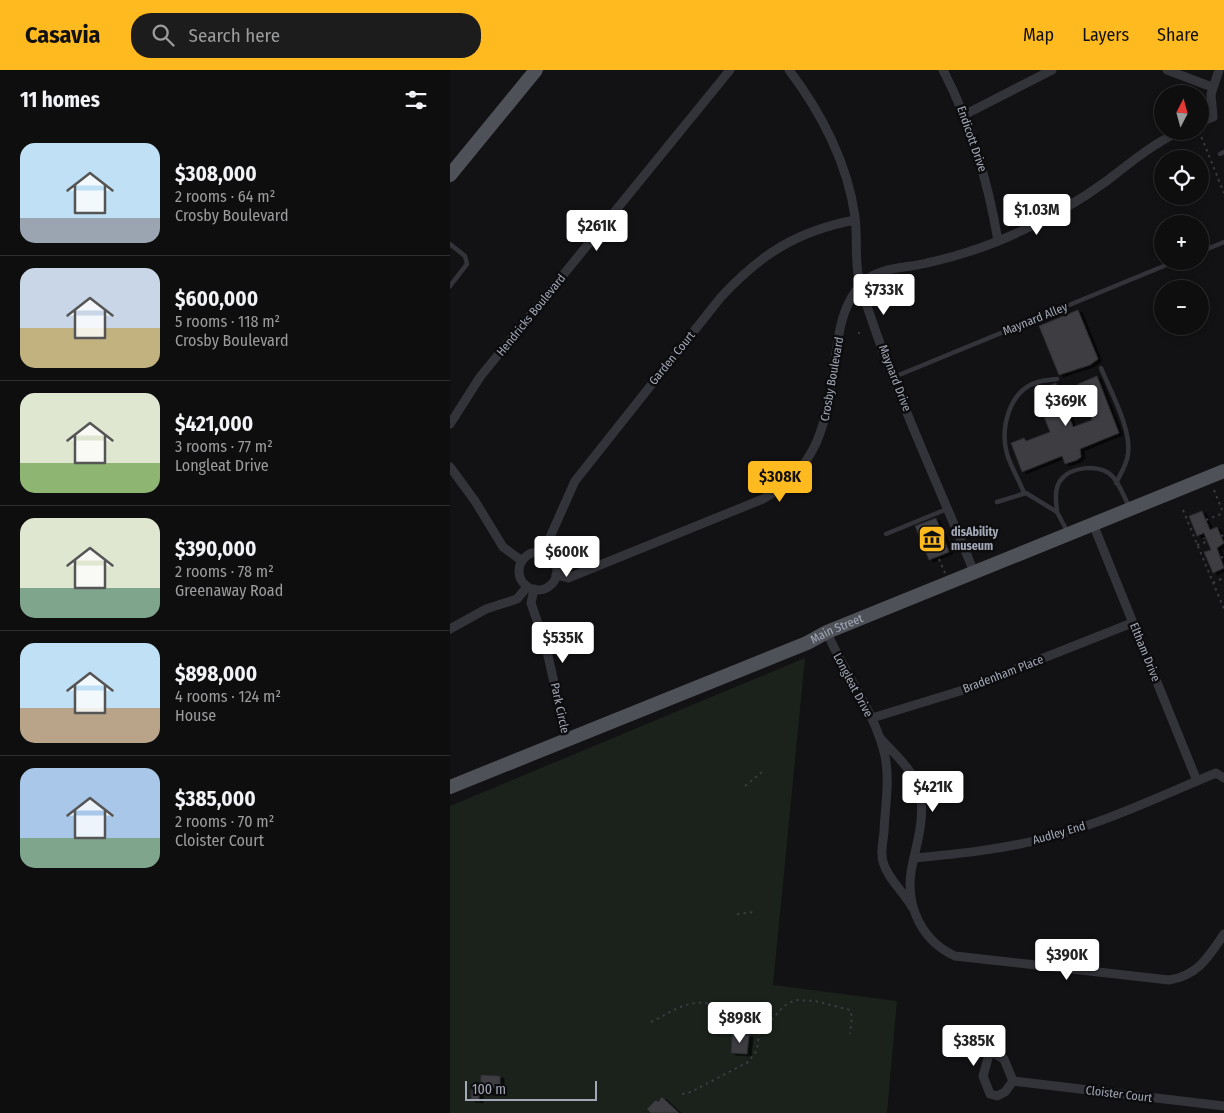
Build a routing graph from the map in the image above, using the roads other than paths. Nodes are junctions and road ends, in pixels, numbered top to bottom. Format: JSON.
{"nodes":[{"id":1,"x":536,"y":70,"type":"edge"},
{"id":2,"x":730,"y":70,"type":"edge"},
{"id":3,"x":790,"y":70,"type":"edge"},
{"id":4,"x":943,"y":70,"type":"edge"},
{"id":5,"x":1052,"y":70,"type":"edge"},
{"id":6,"x":1167,"y":70,"type":"edge"},
{"id":7,"x":1218,"y":70,"type":"edge"},
{"id":8,"x":1212,"y":87,"type":"junction"},
{"id":9,"x":964,"y":115,"type":"junction"},
{"id":10,"x":1209,"y":119,"type":"edge"},
{"id":11,"x":1165,"y":140,"type":"edge"},
{"id":12,"x":450,"y":175,"type":"edge"},
{"id":13,"x":855,"y":220,"type":"junction"},
{"id":14,"x":998,"y":241,"type":"junction"},
{"id":15,"x":1224,"y":242,"type":"edge"},
{"id":16,"x":450,"y":244,"type":"edge"},
{"id":17,"x":1209,"y":248,"type":"edge"},
{"id":18,"x":1154,"y":270,"type":"edge"},
{"id":19,"x":450,"y":286,"type":"edge"},
{"id":20,"x":860,"y":286,"type":"junction"},
{"id":21,"x":1101,"y":368,"type":"dead end"},
{"id":22,"x":894,"y":377,"type":"junction"},
{"id":23,"x":1057,"y":379,"type":"dead end"},
{"id":24,"x":450,"y":424,"type":"edge"},
{"id":25,"x":450,"y":467,"type":"edge"},
{"id":26,"x":1224,"y":471,"type":"edge"},
{"id":27,"x":1116,"y":483,"type":"junction"},
{"id":28,"x":1024,"y":493,"type":"junction"},
{"id":29,"x":997,"y":502,"type":"dead end"},
{"id":30,"x":948,"y":508,"type":"junction"},
{"id":31,"x":1130,"y":509,"type":"junction"},
{"id":32,"x":1057,"y":512,"type":"junction"},
{"id":33,"x":1093,"y":524,"type":"junction"},
{"id":34,"x":886,"y":534,"type":"dead end"},
{"id":35,"x":1068,"y":534,"type":"junction"},
{"id":36,"x":546,"y":554,"type":"junction"},
{"id":37,"x":522,"y":561,"type":"junction"},
{"id":38,"x":974,"y":572,"type":"junction"},
{"id":39,"x":556,"y":575,"type":"junction"},
{"id":40,"x":530,"y":588,"type":"junction"},
{"id":41,"x":1132,"y":622,"type":"junction"},
{"id":42,"x":450,"y":629,"type":"edge"},
{"id":43,"x":827,"y":632,"type":"junction"},
{"id":44,"x":872,"y":718,"type":"junction"},
{"id":45,"x":880,"y":738,"type":"junction"},
{"id":46,"x":567,"y":740,"type":"junction"},
{"id":47,"x":1221,"y":773,"type":"edge"},
{"id":48,"x":1197,"y":781,"type":"junction"},
{"id":49,"x":450,"y":787,"type":"edge"},
{"id":50,"x":914,"y":858,"type":"junction"},
{"id":51,"x":914,"y":911,"type":"junction"},
{"id":52,"x":1224,"y":934,"type":"edge"},
{"id":53,"x":1013,"y":1081,"type":"junction"},
{"id":54,"x":1224,"y":1106,"type":"edge"}],
"edges":[{"from":1,"to":12,"type":"main road"},
{"from":2,"to":24,"type":"street","name":"Hendricks Boulevard"},
{"from":3,"to":13,"type":"street","name":"Maynard Drive"},
{"from":4,"to":9,"type":"street","name":"Endicott Drive"},
{"from":5,"to":9,"type":"street"},
{"from":6,"to":8,"type":"street"},
{"from":7,"to":8,"type":"street"},
{"from":8,"to":10,"type":"street"},
{"from":9,"to":14,"type":"street","name":"Endicott Drive"},
{"from":11,"to":14,"type":"street","name":"Crosby Boulevard"},
{"from":13,"to":20,"type":"street","name":"Maynard Drive"},
{"from":13,"to":36,"type":"street","name":"Garden Court"},
{"from":14,"to":20,"type":"street","name":"Crosby Boulevard"},
{"from":15,"to":17,"type":"lane"},
{"from":16,"to":19,"type":"lane"},
{"from":18,"to":22,"type":"lane","name":"Maynard Alley"},
{"from":20,"to":22,"type":"street","name":"Maynard Drive"},
{"from":20,"to":39,"type":"street","name":"Crosby Boulevard"},
{"from":21,"to":27,"type":"lane"},
{"from":22,"to":30,"type":"street","name":"Maynard Drive"},
{"from":23,"to":28,"type":"lane"},
{"from":25,"to":37,"type":"street"},
{"from":26,"to":31,"type":"main road","name":"Main Street"},
{"from":27,"to":31,"type":"lane"},
{"from":27,"to":32,"type":"lane"},
{"from":28,"to":29,"type":"lane"},
{"from":28,"to":32,"type":"lane"},
{"from":30,"to":34,"type":"lane"},
{"from":30,"to":38,"type":"street","name":"Maynard Drive"},
{"from":31,"to":33,"type":"main road","name":"Main Street"},
{"from":32,"to":35,"type":"lane"},
{"from":33,"to":35,"type":"main road","name":"Main Street"},
{"from":33,"to":41,"type":"street","name":"Eltham Drive"},
{"from":35,"to":38,"type":"main road","name":"Main Street"},
{"from":36,"to":37,"type":"street"},
{"from":36,"to":39,"type":"street"},
{"from":37,"to":40,"type":"street"},
{"from":38,"to":43,"type":"main road","name":"Main Street"},
{"from":39,"to":40,"type":"street"},
{"from":40,"to":42,"type":"street"},
{"from":40,"to":46,"type":"street","name":"Park Circle"},
{"from":41,"to":44,"type":"street","name":"Bradenham Place"},
{"from":41,"to":48,"type":"street","name":"Eltham Drive"},
{"from":43,"to":44,"type":"street","name":"Longleat Drive"},
{"from":43,"to":46,"type":"main road","name":"Main Street"},
{"from":44,"to":45,"type":"street","name":"Longleat Drive"},
{"from":45,"to":50,"type":"street","name":"Longleat Drive"},
{"from":45,"to":51,"type":"street","name":"Longleat Drive"},
{"from":46,"to":49,"type":"main road","name":"Main Street"},
{"from":47,"to":48,"type":"street","name":"Audley End"},
{"from":48,"to":50,"type":"street","name":"Audley End"},
{"from":50,"to":51,"type":"street","name":"Longleat Drive"},
{"from":51,"to":52,"type":"street"},
{"from":53,"to":53,"type":"street"},
{"from":53,"to":54,"type":"street","name":"Cloister Court"}]}
